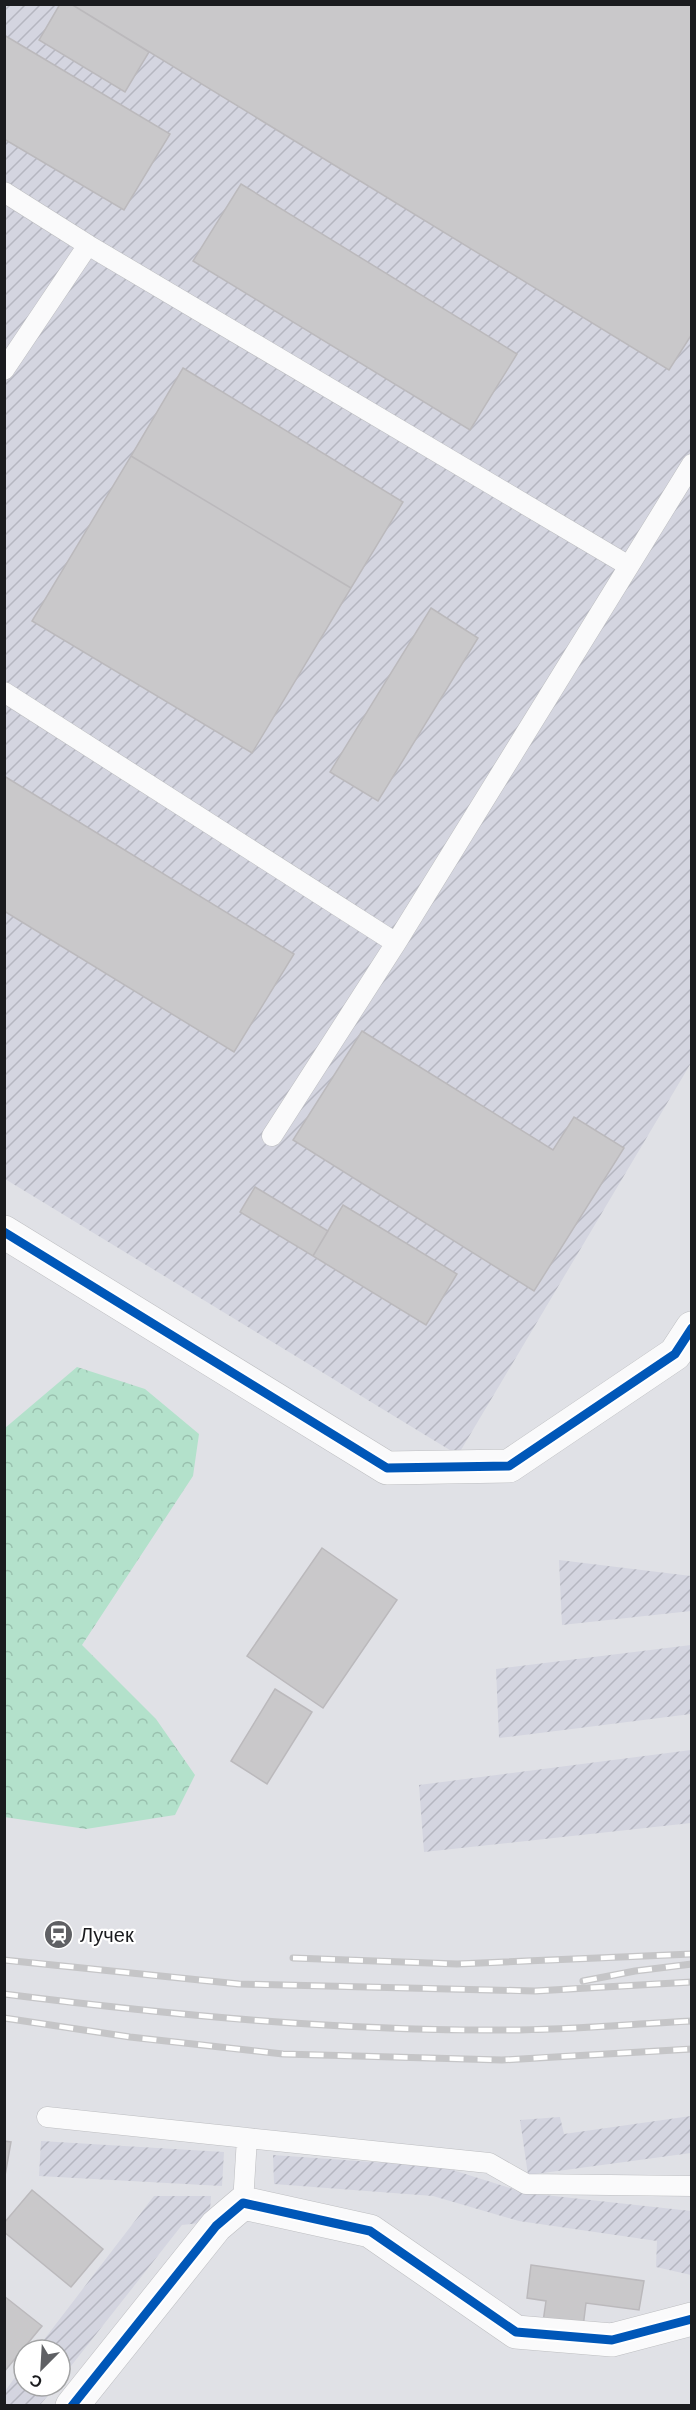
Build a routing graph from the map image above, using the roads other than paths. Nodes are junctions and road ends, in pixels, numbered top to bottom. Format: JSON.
{"nodes":[{"id":1,"x":4,"y":192,"type":"edge"},
{"id":2,"x":88,"y":245,"type":"junction"},
{"id":3,"x":4,"y":370,"type":"edge"},
{"id":4,"x":692,"y":464,"type":"edge"},
{"id":5,"x":629,"y":566,"type":"junction"},
{"id":6,"x":4,"y":692,"type":"edge"},
{"id":7,"x":396,"y":943,"type":"junction"},
{"id":8,"x":272,"y":1136,"type":"dead end"},
{"id":9,"x":4,"y":1233,"type":"edge"},
{"id":10,"x":692,"y":1328,"type":"edge"},
{"id":11,"x":47,"y":2117,"type":"dead end"},
{"id":12,"x":247,"y":2138,"type":"junction"},
{"id":13,"x":692,"y":2186,"type":"edge"},
{"id":14,"x":243,"y":2203,"type":"junction"},
{"id":15,"x":692,"y":2319,"type":"edge"},
{"id":16,"x":72,"y":2406,"type":"edge"}],
"edges":[{"from":1,"to":2,"type":"lane"},
{"from":2,"to":3,"type":"lane"},
{"from":2,"to":5,"type":"lane"},
{"from":4,"to":5,"type":"lane"},
{"from":5,"to":7,"type":"lane"},
{"from":6,"to":7,"type":"lane"},
{"from":7,"to":8,"type":"lane"},
{"from":9,"to":10,"type":"street"},
{"from":11,"to":12,"type":"lane"},
{"from":12,"to":13,"type":"lane"},
{"from":12,"to":14,"type":"lane"},
{"from":14,"to":15,"type":"street"},
{"from":14,"to":16,"type":"street"}]}
